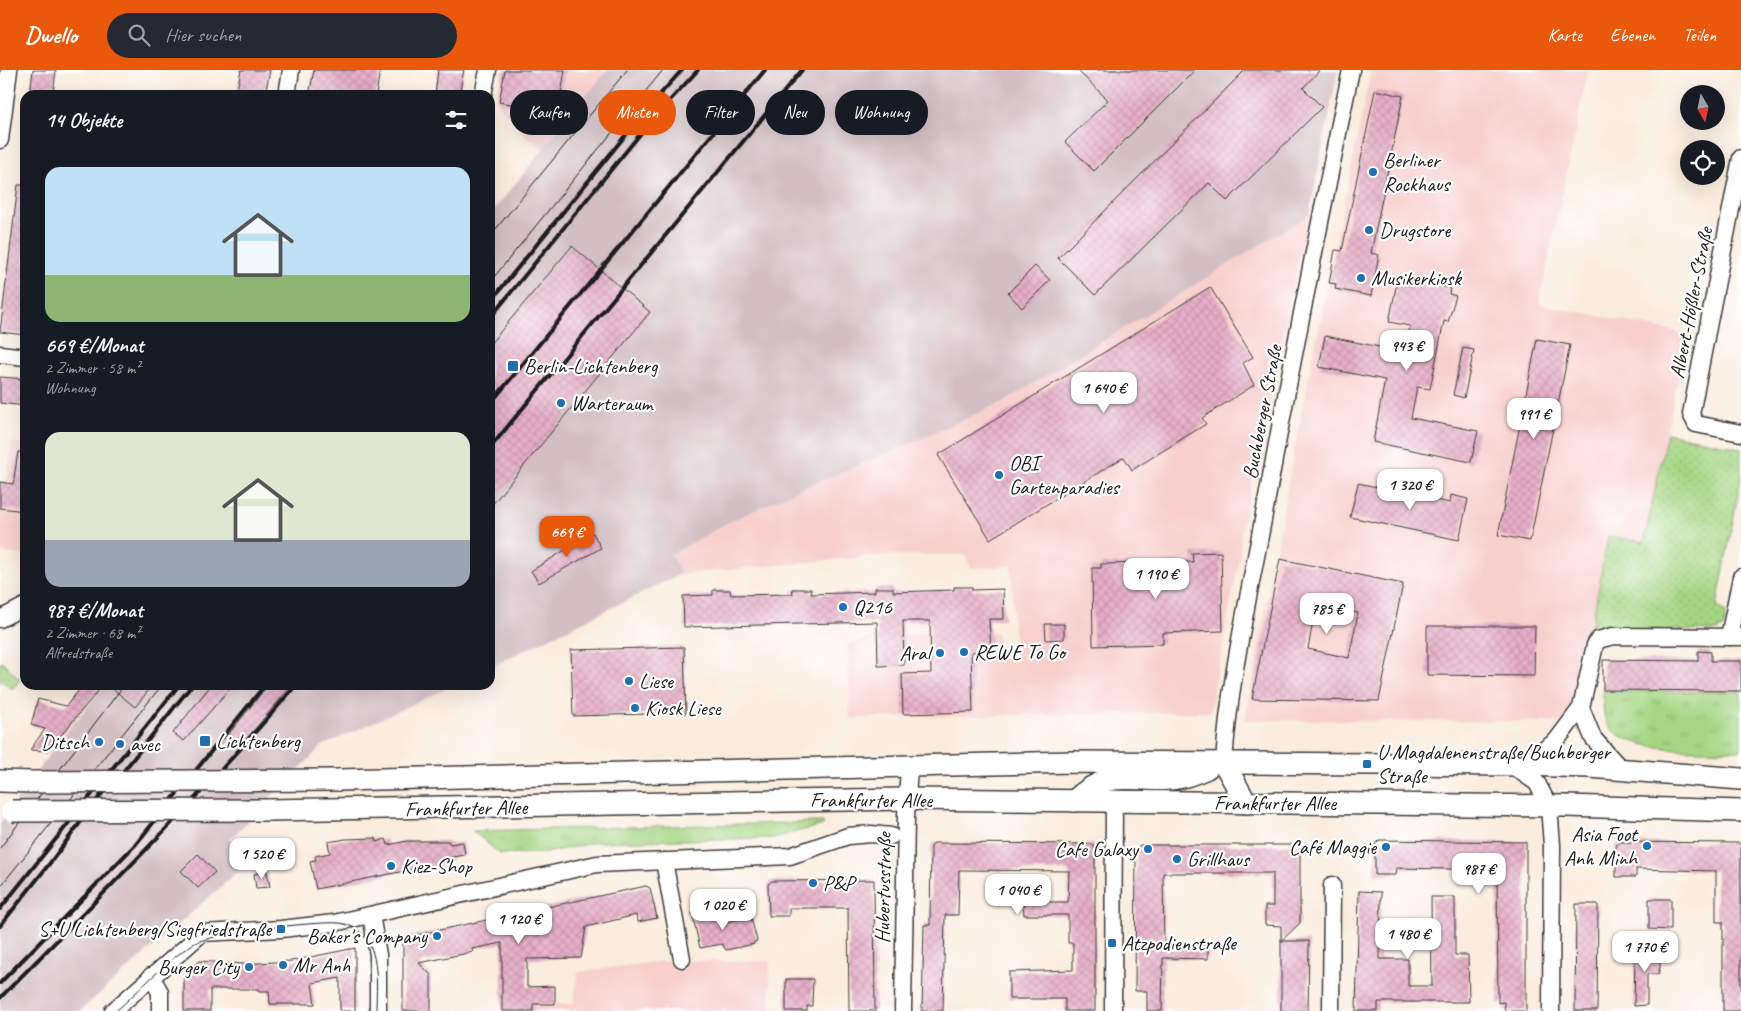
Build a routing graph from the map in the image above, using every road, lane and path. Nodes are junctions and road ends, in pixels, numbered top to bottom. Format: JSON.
{"nodes":[{"id":1,"x":9,"y":70,"type":"edge"},
{"id":2,"x":291,"y":70,"type":"edge"},
{"id":3,"x":488,"y":70,"type":"edge"},
{"id":4,"x":1351,"y":70,"type":"edge"},
{"id":5,"x":288,"y":90,"type":"edge"},
{"id":6,"x":484,"y":90,"type":"edge"},
{"id":7,"x":0,"y":140,"type":"edge"},
{"id":8,"x":1741,"y":158,"type":"edge"},
{"id":9,"x":1738,"y":193,"type":"edge"},
{"id":10,"x":0,"y":354,"type":"edge"},
{"id":11,"x":20,"y":356,"type":"edge"},
{"id":12,"x":1741,"y":433,"type":"edge"},
{"id":13,"x":1741,"y":578,"type":"edge"},
{"id":14,"x":20,"y":609,"type":"edge"},
{"id":15,"x":0,"y":619,"type":"edge"},
{"id":16,"x":1735,"y":637,"type":"edge"},
{"id":17,"x":1581,"y":708,"type":"junction"},
{"id":18,"x":1224,"y":763,"type":"junction"},
{"id":19,"x":1517,"y":765,"type":"junction"},
{"id":20,"x":909,"y":766,"type":"junction"},
{"id":21,"x":1622,"y":770,"type":"junction"},
{"id":22,"x":1741,"y":779,"type":"edge"},
{"id":23,"x":0,"y":781,"type":"edge"},
{"id":24,"x":906,"y":799,"type":"junction"},
{"id":25,"x":1074,"y":801,"type":"junction"},
{"id":26,"x":1114,"y":802,"type":"junction"},
{"id":27,"x":1246,"y":803,"type":"junction"},
{"id":28,"x":1549,"y":806,"type":"junction"},
{"id":29,"x":6,"y":811,"type":"edge"},
{"id":30,"x":1741,"y":811,"type":"edge"},
{"id":31,"x":891,"y":836,"type":"dead end"},
{"id":32,"x":664,"y":861,"type":"junction"},
{"id":33,"x":1332,"y":884,"type":"dead end"},
{"id":34,"x":371,"y":915,"type":"junction"},
{"id":35,"x":682,"y":959,"type":"dead end"},
{"id":36,"x":151,"y":976,"type":"junction"},
{"id":37,"x":113,"y":1011,"type":"edge"},
{"id":38,"x":160,"y":1011,"type":"edge"},
{"id":39,"x":378,"y":1011,"type":"edge"},
{"id":40,"x":903,"y":1011,"type":"edge"},
{"id":41,"x":1113,"y":1011,"type":"edge"},
{"id":42,"x":1331,"y":1011,"type":"edge"},
{"id":43,"x":1551,"y":1011,"type":"edge"}],
"edges":[{"from":1,"to":7,"type":"street"},
{"from":2,"to":5,"type":"street"},
{"from":3,"to":6,"type":"street"},
{"from":4,"to":18,"type":"street","name":"Buchberger Straße"},
{"from":8,"to":9,"type":"street","name":"Albert-Hößler-Straße"},
{"from":9,"to":12,"type":"street","name":"Albert-Hößler-Straße"},
{"from":10,"to":11,"type":"street"},
{"from":13,"to":16,"type":"street"},
{"from":14,"to":15,"type":"street"},
{"from":16,"to":17,"type":"street"},
{"from":17,"to":19,"type":"street"},
{"from":17,"to":21,"type":"street"},
{"from":18,"to":19,"type":"main road","name":"Frankfurter Allee"},
{"from":18,"to":20,"type":"main road","name":"Frankfurter Allee"},
{"from":18,"to":25,"type":"main road"},
{"from":18,"to":26,"type":"main road"},
{"from":18,"to":27,"type":"main road"},
{"from":19,"to":21,"type":"main road","name":"Frankfurter Allee"},
{"from":19,"to":28,"type":"street"},
{"from":20,"to":23,"type":"main road","name":"Frankfurter Allee","bridge":true},
{"from":20,"to":24,"type":"street","name":"Hubertusstraße"},
{"from":21,"to":22,"type":"main road","name":"Frankfurter Allee"},
{"from":24,"to":25,"type":"main road","name":"Frankfurter Allee"},
{"from":24,"to":29,"type":"main road","name":"Frankfurter Allee","bridge":true},
{"from":24,"to":40,"type":"street","name":"Hubertusstraße"},
{"from":25,"to":26,"type":"main road","name":"Frankfurter Allee"},
{"from":26,"to":27,"type":"main road","name":"Frankfurter Allee"},
{"from":26,"to":41,"type":"street"},
{"from":27,"to":28,"type":"main road","name":"Frankfurter Allee"},
{"from":28,"to":30,"type":"main road","name":"Frankfurter Allee"},
{"from":28,"to":43,"type":"street"},
{"from":31,"to":32,"type":"street","name":"Frankfurter Allee"},
{"from":32,"to":34,"type":"street","name":"Frankfurter Allee"},
{"from":32,"to":35,"type":"street"},
{"from":33,"to":42,"type":"street"},
{"from":34,"to":36,"type":"street","name":"Frankfurter Allee"},
{"from":34,"to":39,"type":"street"},
{"from":36,"to":37,"type":"street","name":"Frankfurter Allee"},
{"from":36,"to":38,"type":"street"}]}
